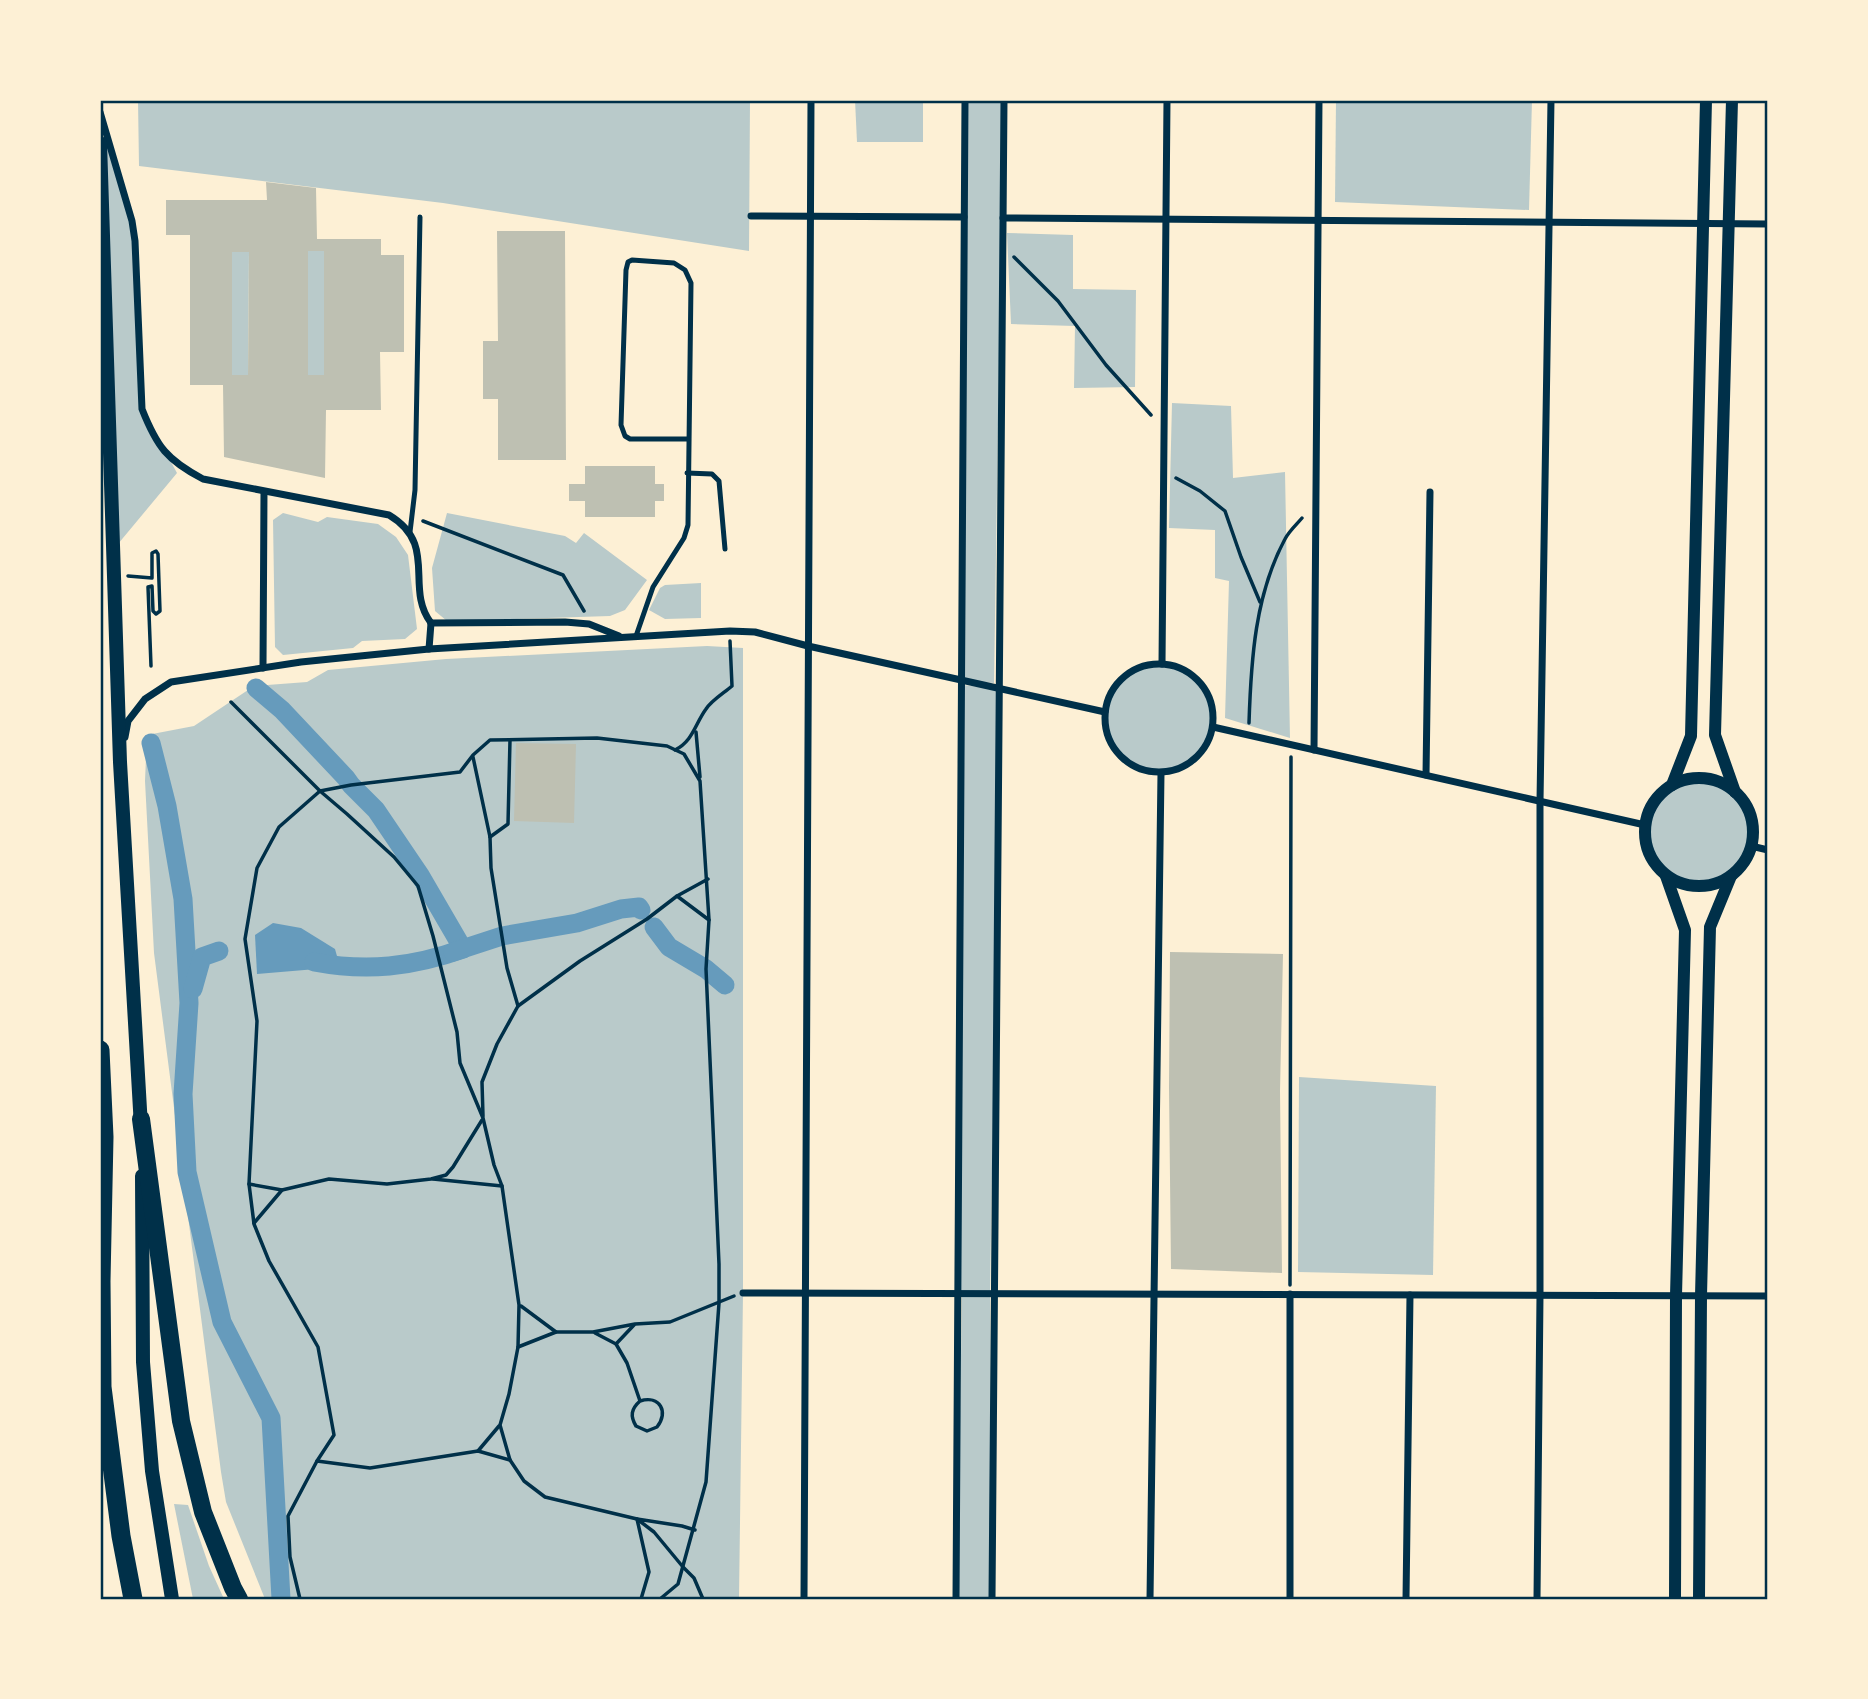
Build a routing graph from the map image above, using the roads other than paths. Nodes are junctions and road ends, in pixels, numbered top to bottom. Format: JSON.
{"nodes":[{"id":1,"x":810,"y":100,"type":"edge"},
{"id":2,"x":965,"y":100,"type":"edge"},
{"id":3,"x":1004,"y":100,"type":"edge"},
{"id":4,"x":1167,"y":100,"type":"edge"},
{"id":5,"x":1319,"y":100,"type":"edge"},
{"id":6,"x":1551,"y":100,"type":"edge"},
{"id":7,"x":1706,"y":100,"type":"edge"},
{"id":8,"x":1732,"y":100,"type":"edge"},
{"id":9,"x":100,"y":112,"type":"edge"},
{"id":10,"x":100,"y":143,"type":"edge"},
{"id":11,"x":751,"y":216,"type":"dead end"},
{"id":12,"x":810,"y":216,"type":"junction"},
{"id":13,"x":420,"y":217,"type":"dead end"},
{"id":14,"x":964,"y":217,"type":"junction"},
{"id":15,"x":1003,"y":218,"type":"junction"},
{"id":16,"x":1166,"y":219,"type":"junction"},
{"id":17,"x":1318,"y":220,"type":"junction"},
{"id":18,"x":1549,"y":222,"type":"junction"},
{"id":19,"x":1703,"y":224,"type":"junction"},
{"id":20,"x":1729,"y":224,"type":"junction"},
{"id":21,"x":1768,"y":224,"type":"edge"},
{"id":22,"x":688,"y":439,"type":"junction"},
{"id":23,"x":687,"y":473,"type":"junction"},
{"id":24,"x":264,"y":492,"type":"junction"},
{"id":25,"x":1430,"y":492,"type":"dead end"},
{"id":26,"x":410,"y":532,"type":"junction"},
{"id":27,"x":724,"y":549,"type":"dead end"},
{"id":28,"x":431,"y":623,"type":"junction"},
{"id":29,"x":636,"y":636,"type":"junction"},
{"id":30,"x":623,"y":637,"type":"junction"},
{"id":31,"x":808,"y":646,"type":"junction"},
{"id":32,"x":429,"y":649,"type":"junction"},
{"id":33,"x":1162,"y":664,"type":"junction"},
{"id":34,"x":263,"y":668,"type":"junction"},
{"id":35,"x":962,"y":681,"type":"junction"},
{"id":36,"x":1000,"y":689,"type":"junction"},
{"id":37,"x":1105,"y":712,"type":"junction"},
{"id":38,"x":1213,"y":727,"type":"junction"},
{"id":39,"x":1314,"y":750,"type":"junction"},
{"id":40,"x":120,"y":762,"type":"junction"},
{"id":41,"x":1161,"y":773,"type":"junction"},
{"id":42,"x":1426,"y":775,"type":"junction"},
{"id":43,"x":1672,"y":785,"type":"junction"},
{"id":44,"x":1735,"y":792,"type":"junction"},
{"id":45,"x":1541,"y":801,"type":"junction"},
{"id":46,"x":1645,"y":825,"type":"junction"},
{"id":47,"x":1751,"y":846,"type":"junction"},
{"id":48,"x":1768,"y":850,"type":"edge"},
{"id":49,"x":1666,"y":876,"type":"junction"},
{"id":50,"x":1731,"y":876,"type":"junction"},
{"id":51,"x":100,"y":1050,"type":"edge"},
{"id":52,"x":141,"y":1119,"type":"junction"},
{"id":53,"x":743,"y":1293,"type":"dead end"},
{"id":54,"x":805,"y":1293,"type":"junction"},
{"id":55,"x":958,"y":1293,"type":"junction"},
{"id":56,"x":995,"y":1294,"type":"junction"},
{"id":57,"x":1154,"y":1294,"type":"junction"},
{"id":58,"x":1290,"y":1294,"type":"junction"},
{"id":59,"x":1410,"y":1294,"type":"junction"},
{"id":60,"x":1540,"y":1295,"type":"junction"},
{"id":61,"x":1676,"y":1296,"type":"junction"},
{"id":62,"x":1702,"y":1296,"type":"junction"},
{"id":63,"x":1768,"y":1297,"type":"edge"},
{"id":64,"x":121,"y":1536,"type":"junction"},
{"id":65,"x":133,"y":1599,"type":"edge"},
{"id":66,"x":141,"y":1599,"type":"edge"},
{"id":67,"x":172,"y":1599,"type":"edge"},
{"id":68,"x":239,"y":1599,"type":"edge"},
{"id":69,"x":804,"y":1599,"type":"edge"},
{"id":70,"x":956,"y":1599,"type":"edge"},
{"id":71,"x":992,"y":1599,"type":"edge"},
{"id":72,"x":1150,"y":1599,"type":"edge"},
{"id":73,"x":1290,"y":1599,"type":"edge"},
{"id":74,"x":1406,"y":1599,"type":"edge"},
{"id":75,"x":1537,"y":1599,"type":"edge"},
{"id":76,"x":1675,"y":1599,"type":"edge"},
{"id":77,"x":1699,"y":1599,"type":"edge"}],
"edges":[{"from":1,"to":12,"type":"street"},
{"from":2,"to":14,"type":"street"},
{"from":3,"to":15,"type":"street"},
{"from":4,"to":16,"type":"street"},
{"from":5,"to":17,"type":"street"},
{"from":6,"to":18,"type":"street"},
{"from":7,"to":19,"type":"street"},
{"from":8,"to":20,"type":"street"},
{"from":9,"to":24,"type":"street"},
{"from":10,"to":40,"type":"main road"},
{"from":11,"to":12,"type":"street"},
{"from":12,"to":14,"type":"street"},
{"from":12,"to":31,"type":"street"},
{"from":13,"to":26,"type":"lane"},
{"from":14,"to":35,"type":"street"},
{"from":15,"to":16,"type":"street"},
{"from":15,"to":36,"type":"street"},
{"from":16,"to":17,"type":"street"},
{"from":16,"to":33,"type":"street"},
{"from":17,"to":18,"type":"street"},
{"from":17,"to":39,"type":"street"},
{"from":18,"to":19,"type":"street"},
{"from":18,"to":45,"type":"street"},
{"from":19,"to":20,"type":"street"},
{"from":19,"to":43,"type":"street"},
{"from":20,"to":21,"type":"street"},
{"from":20,"to":44,"type":"street"},
{"from":22,"to":22,"type":"lane"},
{"from":22,"to":23,"type":"lane"},
{"from":23,"to":27,"type":"lane"},
{"from":23,"to":29,"type":"lane"},
{"from":24,"to":26,"type":"street"},
{"from":24,"to":34,"type":"street"},
{"from":25,"to":42,"type":"street"},
{"from":26,"to":28,"type":"street"},
{"from":28,"to":30,"type":"street"},
{"from":28,"to":32,"type":"street"},
{"from":29,"to":30,"type":"street"},
{"from":29,"to":31,"type":"street"},
{"from":30,"to":32,"type":"street"},
{"from":31,"to":35,"type":"street"},
{"from":31,"to":54,"type":"street"},
{"from":32,"to":34,"type":"street"},
{"from":33,"to":37,"type":"street"},
{"from":33,"to":38,"type":"street"},
{"from":34,"to":40,"type":"street"},
{"from":35,"to":36,"type":"street"},
{"from":35,"to":55,"type":"street"},
{"from":36,"to":37,"type":"street"},
{"from":36,"to":56,"type":"street"},
{"from":37,"to":41,"type":"street"},
{"from":38,"to":39,"type":"street"},
{"from":38,"to":41,"type":"street"},
{"from":39,"to":42,"type":"street"},
{"from":40,"to":52,"type":"main road"},
{"from":41,"to":57,"type":"street"},
{"from":42,"to":45,"type":"street"},
{"from":43,"to":44,"type":"street"},
{"from":43,"to":46,"type":"street"},
{"from":44,"to":47,"type":"street"},
{"from":45,"to":46,"type":"street"},
{"from":45,"to":60,"type":"street"},
{"from":46,"to":49,"type":"street"},
{"from":47,"to":48,"type":"street"},
{"from":47,"to":50,"type":"street"},
{"from":49,"to":50,"type":"street"},
{"from":49,"to":61,"type":"street"},
{"from":50,"to":62,"type":"street"},
{"from":51,"to":64,"type":"highway"},
{"from":52,"to":67,"type":"main road"},
{"from":52,"to":68,"type":"highway"},
{"from":53,"to":54,"type":"street"},
{"from":54,"to":55,"type":"street"},
{"from":54,"to":69,"type":"street"},
{"from":55,"to":56,"type":"street"},
{"from":55,"to":70,"type":"street"},
{"from":56,"to":57,"type":"street"},
{"from":56,"to":71,"type":"street"},
{"from":57,"to":58,"type":"street"},
{"from":57,"to":72,"type":"street"},
{"from":58,"to":59,"type":"street"},
{"from":58,"to":73,"type":"street"},
{"from":59,"to":60,"type":"street"},
{"from":59,"to":74,"type":"street"},
{"from":60,"to":61,"type":"street"},
{"from":60,"to":75,"type":"street"},
{"from":61,"to":62,"type":"street"},
{"from":61,"to":76,"type":"street"},
{"from":62,"to":63,"type":"street"},
{"from":62,"to":77,"type":"street"},
{"from":64,"to":65,"type":"highway"},
{"from":64,"to":66,"type":"highway"}]}
